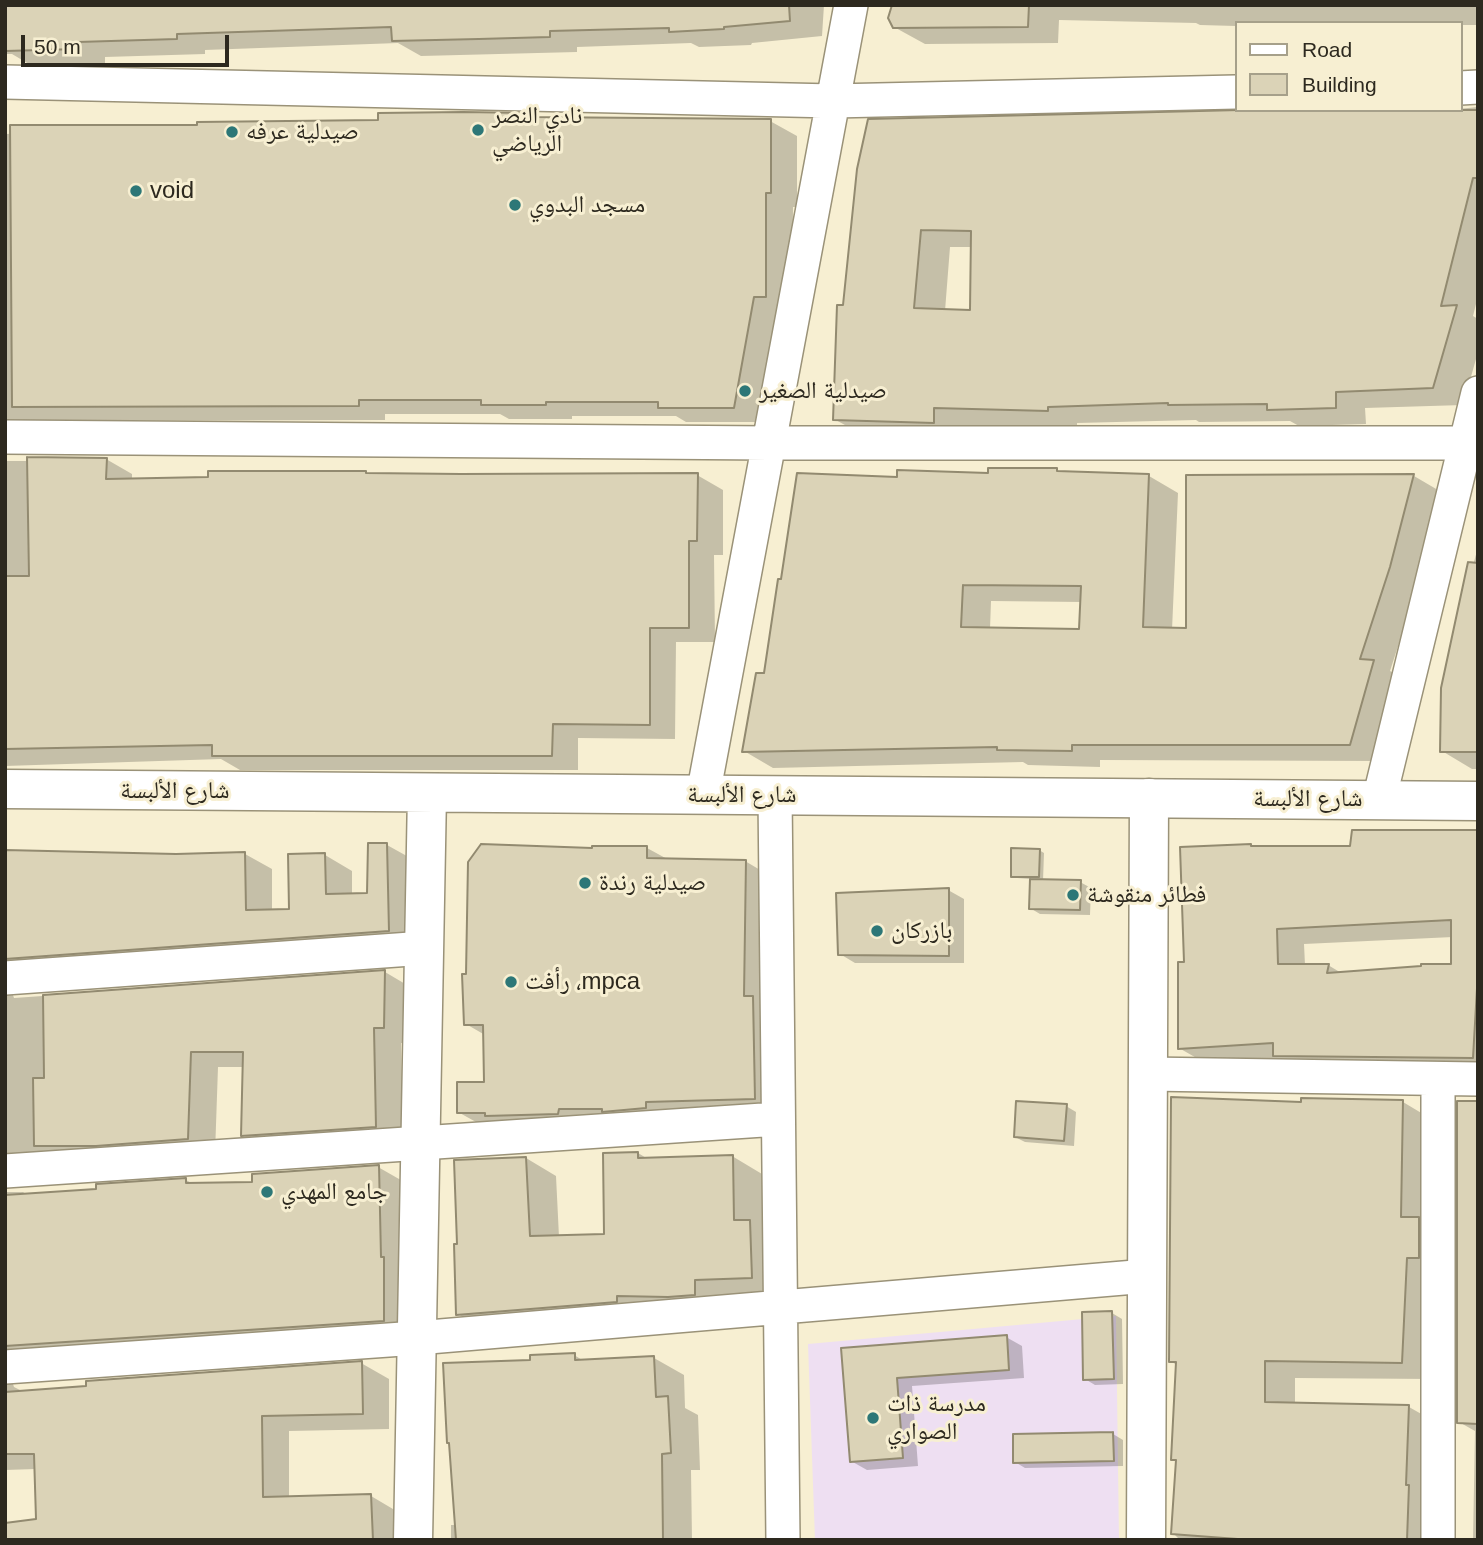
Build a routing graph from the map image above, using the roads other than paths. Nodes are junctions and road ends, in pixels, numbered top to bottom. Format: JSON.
{"nodes":[{"id":1,"x":851,"y":5,"type":"edge"},
{"id":2,"x":5,"y":82,"type":"edge"},
{"id":3,"x":1234,"y":92,"type":"edge"},
{"id":4,"x":833,"y":101,"type":"junction"},
{"id":5,"x":1478,"y":393,"type":"edge"},
{"id":6,"x":5,"y":437,"type":"edge"},
{"id":7,"x":769,"y":443,"type":"junction"},
{"id":8,"x":1471,"y":443,"type":"edge"},
{"id":9,"x":5,"y":789,"type":"edge"},
{"id":10,"x":428,"y":793,"type":"junction"},
{"id":11,"x":703,"y":794,"type":"junction"},
{"id":12,"x":775,"y":795,"type":"junction"},
{"id":13,"x":1149,"y":798,"type":"junction"},
{"id":14,"x":1379,"y":800,"type":"junction"},
{"id":15,"x":1478,"y":801,"type":"edge"},
{"id":16,"x":425,"y":948,"type":"junction"},
{"id":17,"x":5,"y":978,"type":"edge"},
{"id":18,"x":1147,"y":1074,"type":"junction"},
{"id":19,"x":1438,"y":1079,"type":"junction"},
{"id":20,"x":1478,"y":1079,"type":"edge"},
{"id":21,"x":778,"y":1119,"type":"junction"},
{"id":22,"x":421,"y":1142,"type":"junction"},
{"id":23,"x":5,"y":1171,"type":"edge"},
{"id":24,"x":1147,"y":1276,"type":"junction"},
{"id":25,"x":779,"y":1307,"type":"junction"},
{"id":26,"x":417,"y":1338,"type":"junction"},
{"id":27,"x":5,"y":1367,"type":"edge"},
{"id":28,"x":412,"y":1540,"type":"edge"},
{"id":29,"x":783,"y":1540,"type":"edge"},
{"id":30,"x":1146,"y":1540,"type":"edge"},
{"id":31,"x":1438,"y":1540,"type":"edge"}],
"edges":[{"from":1,"to":4,"type":"street"},
{"from":2,"to":4,"type":"street"},
{"from":3,"to":4,"type":"street"},
{"from":4,"to":7,"type":"street"},
{"from":5,"to":8,"type":"street"},
{"from":6,"to":7,"type":"street"},
{"from":7,"to":8,"type":"street"},
{"from":7,"to":11,"type":"street"},
{"from":8,"to":14,"type":"street"},
{"from":9,"to":10,"type":"main road","name":"شارع الألبسة"},
{"from":10,"to":11,"type":"main road","name":"شارع الألبسة"},
{"from":10,"to":16,"type":"main road"},
{"from":11,"to":12,"type":"main road","name":"شارع الألبسة"},
{"from":12,"to":13,"type":"main road","name":"شارع الألبسة"},
{"from":12,"to":21,"type":"street"},
{"from":13,"to":14,"type":"main road","name":"شارع الألبسة"},
{"from":13,"to":18,"type":"main road"},
{"from":14,"to":15,"type":"main road","name":"شارع الألبسة"},
{"from":16,"to":17,"type":"street"},
{"from":16,"to":22,"type":"main road"},
{"from":18,"to":19,"type":"street"},
{"from":18,"to":24,"type":"main road"},
{"from":19,"to":20,"type":"street"},
{"from":19,"to":31,"type":"street"},
{"from":21,"to":22,"type":"street"},
{"from":21,"to":25,"type":"street"},
{"from":22,"to":23,"type":"street"},
{"from":22,"to":26,"type":"main road"},
{"from":24,"to":25,"type":"street"},
{"from":24,"to":30,"type":"main road"},
{"from":25,"to":26,"type":"street"},
{"from":25,"to":29,"type":"street"},
{"from":26,"to":27,"type":"street"},
{"from":26,"to":28,"type":"main road"}]}
